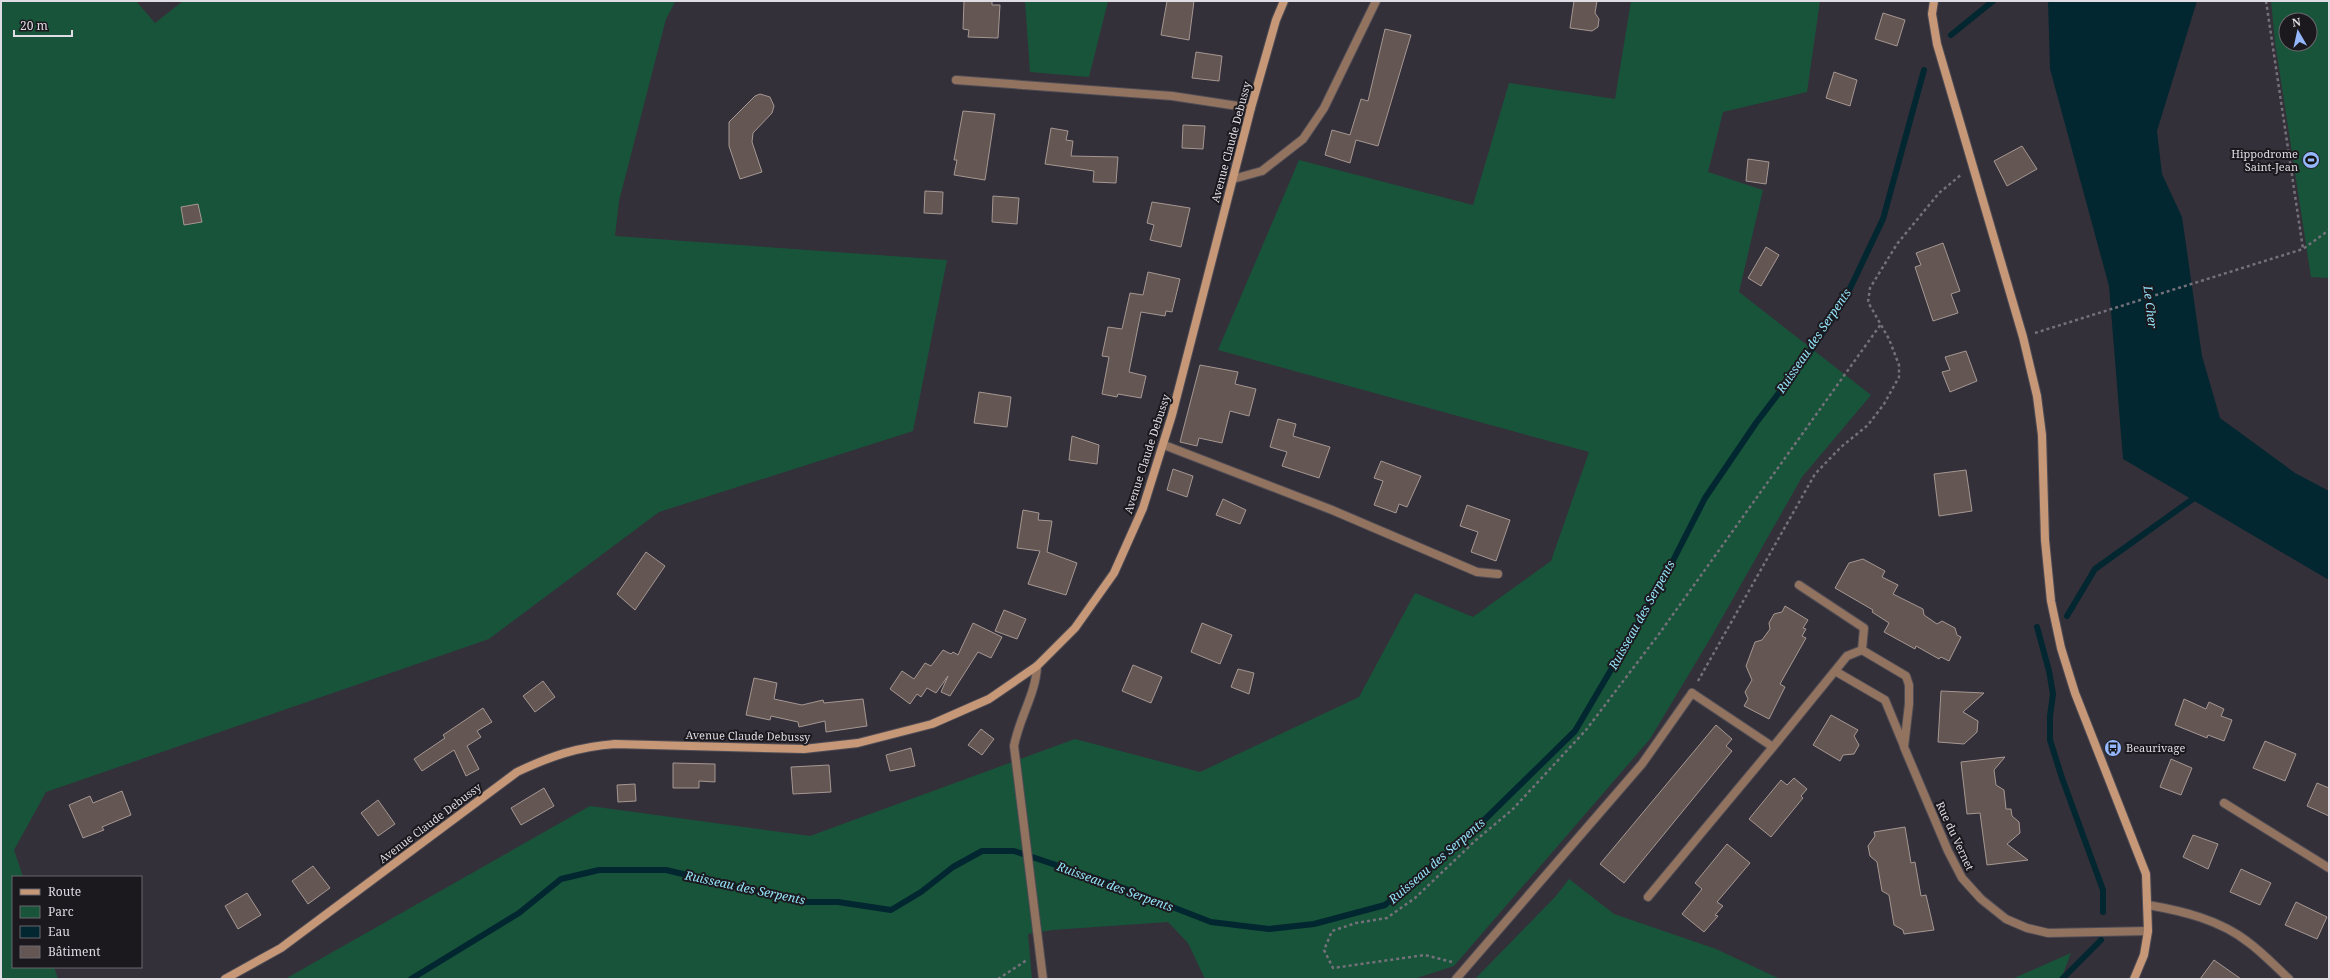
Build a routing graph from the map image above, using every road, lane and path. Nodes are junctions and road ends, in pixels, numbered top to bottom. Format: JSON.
{"nodes":[{"id":1,"x":1284,"y":1,"type":"edge"},
{"id":2,"x":1376,"y":1,"type":"edge"},
{"id":3,"x":1934,"y":1,"type":"edge"},
{"id":4,"x":2266,"y":1,"type":"edge"},
{"id":5,"x":956,"y":80,"type":"dead end"},
{"id":6,"x":1252,"y":108,"type":"junction"},
{"id":7,"x":1971,"y":166,"type":"junction"},
{"id":8,"x":1233,"y":179,"type":"junction"},
{"id":9,"x":2329,"y":230,"type":"edge"},
{"id":10,"x":2303,"y":249,"type":"junction"},
{"id":11,"x":1881,"y":324,"type":"junction"},
{"id":12,"x":2023,"y":337,"type":"junction"},
{"id":13,"x":1164,"y":445,"type":"junction"},
{"id":14,"x":1498,"y":574,"type":"dead end"},
{"id":15,"x":1799,"y":585,"type":"dead end"},
{"id":16,"x":1862,"y":650,"type":"junction"},
{"id":17,"x":1037,"y":666,"type":"junction"},
{"id":18,"x":1835,"y":671,"type":"junction"},
{"id":19,"x":1692,"y":693,"type":"junction"},
{"id":20,"x":1904,"y":747,"type":"junction"},
{"id":21,"x":1773,"y":748,"type":"junction"},
{"id":22,"x":2224,"y":802,"type":"dead end"},
{"id":23,"x":2329,"y":868,"type":"edge"},
{"id":24,"x":1648,"y":897,"type":"dead end"},
{"id":25,"x":2148,"y":904,"type":"junction"},
{"id":26,"x":2148,"y":931,"type":"junction"},
{"id":27,"x":1040,"y":951,"type":"junction"},
{"id":28,"x":1468,"y":966,"type":"junction"},
{"id":29,"x":225,"y":979,"type":"edge"},
{"id":30,"x":998,"y":979,"type":"edge"},
{"id":31,"x":1043,"y":979,"type":"edge"},
{"id":32,"x":1456,"y":979,"type":"edge"},
{"id":33,"x":2134,"y":979,"type":"edge"},
{"id":34,"x":2289,"y":979,"type":"edge"}],
"edges":[{"from":1,"to":6,"type":"main road","name":"Avenue Claude Debussy"},
{"from":2,"to":8,"type":"street"},
{"from":3,"to":7,"type":"main road"},
{"from":4,"to":10,"type":"path"},
{"from":5,"to":6,"type":"street"},
{"from":6,"to":8,"type":"main road","name":"Avenue Claude Debussy"},
{"from":7,"to":11,"type":"path"},
{"from":7,"to":12,"type":"main road"},
{"from":8,"to":13,"type":"main road","name":"Avenue Claude Debussy"},
{"from":9,"to":10,"type":"path"},
{"from":10,"to":12,"type":"path"},
{"from":11,"to":19,"type":"path"},
{"from":11,"to":28,"type":"path"},
{"from":12,"to":25,"type":"main road"},
{"from":13,"to":14,"type":"street"},
{"from":13,"to":17,"type":"main road","name":"Avenue Claude Debussy"},
{"from":15,"to":16,"type":"street"},
{"from":16,"to":18,"type":"street"},
{"from":16,"to":20,"type":"street","name":"Rue du Vernet"},
{"from":17,"to":27,"type":"street"},
{"from":17,"to":29,"type":"main road","name":"Avenue Claude Debussy"},
{"from":18,"to":20,"type":"street","name":"Rue du Vernet"},
{"from":18,"to":21,"type":"street"},
{"from":19,"to":21,"type":"street"},
{"from":19,"to":28,"type":"street"},
{"from":20,"to":26,"type":"street","name":"Rue du Vernet"},
{"from":21,"to":24,"type":"street"},
{"from":22,"to":23,"type":"street"},
{"from":25,"to":26,"type":"main road"},
{"from":25,"to":34,"type":"street"},
{"from":26,"to":33,"type":"main road"},
{"from":27,"to":30,"type":"path"},
{"from":27,"to":31,"type":"street"},
{"from":28,"to":32,"type":"street"}]}
